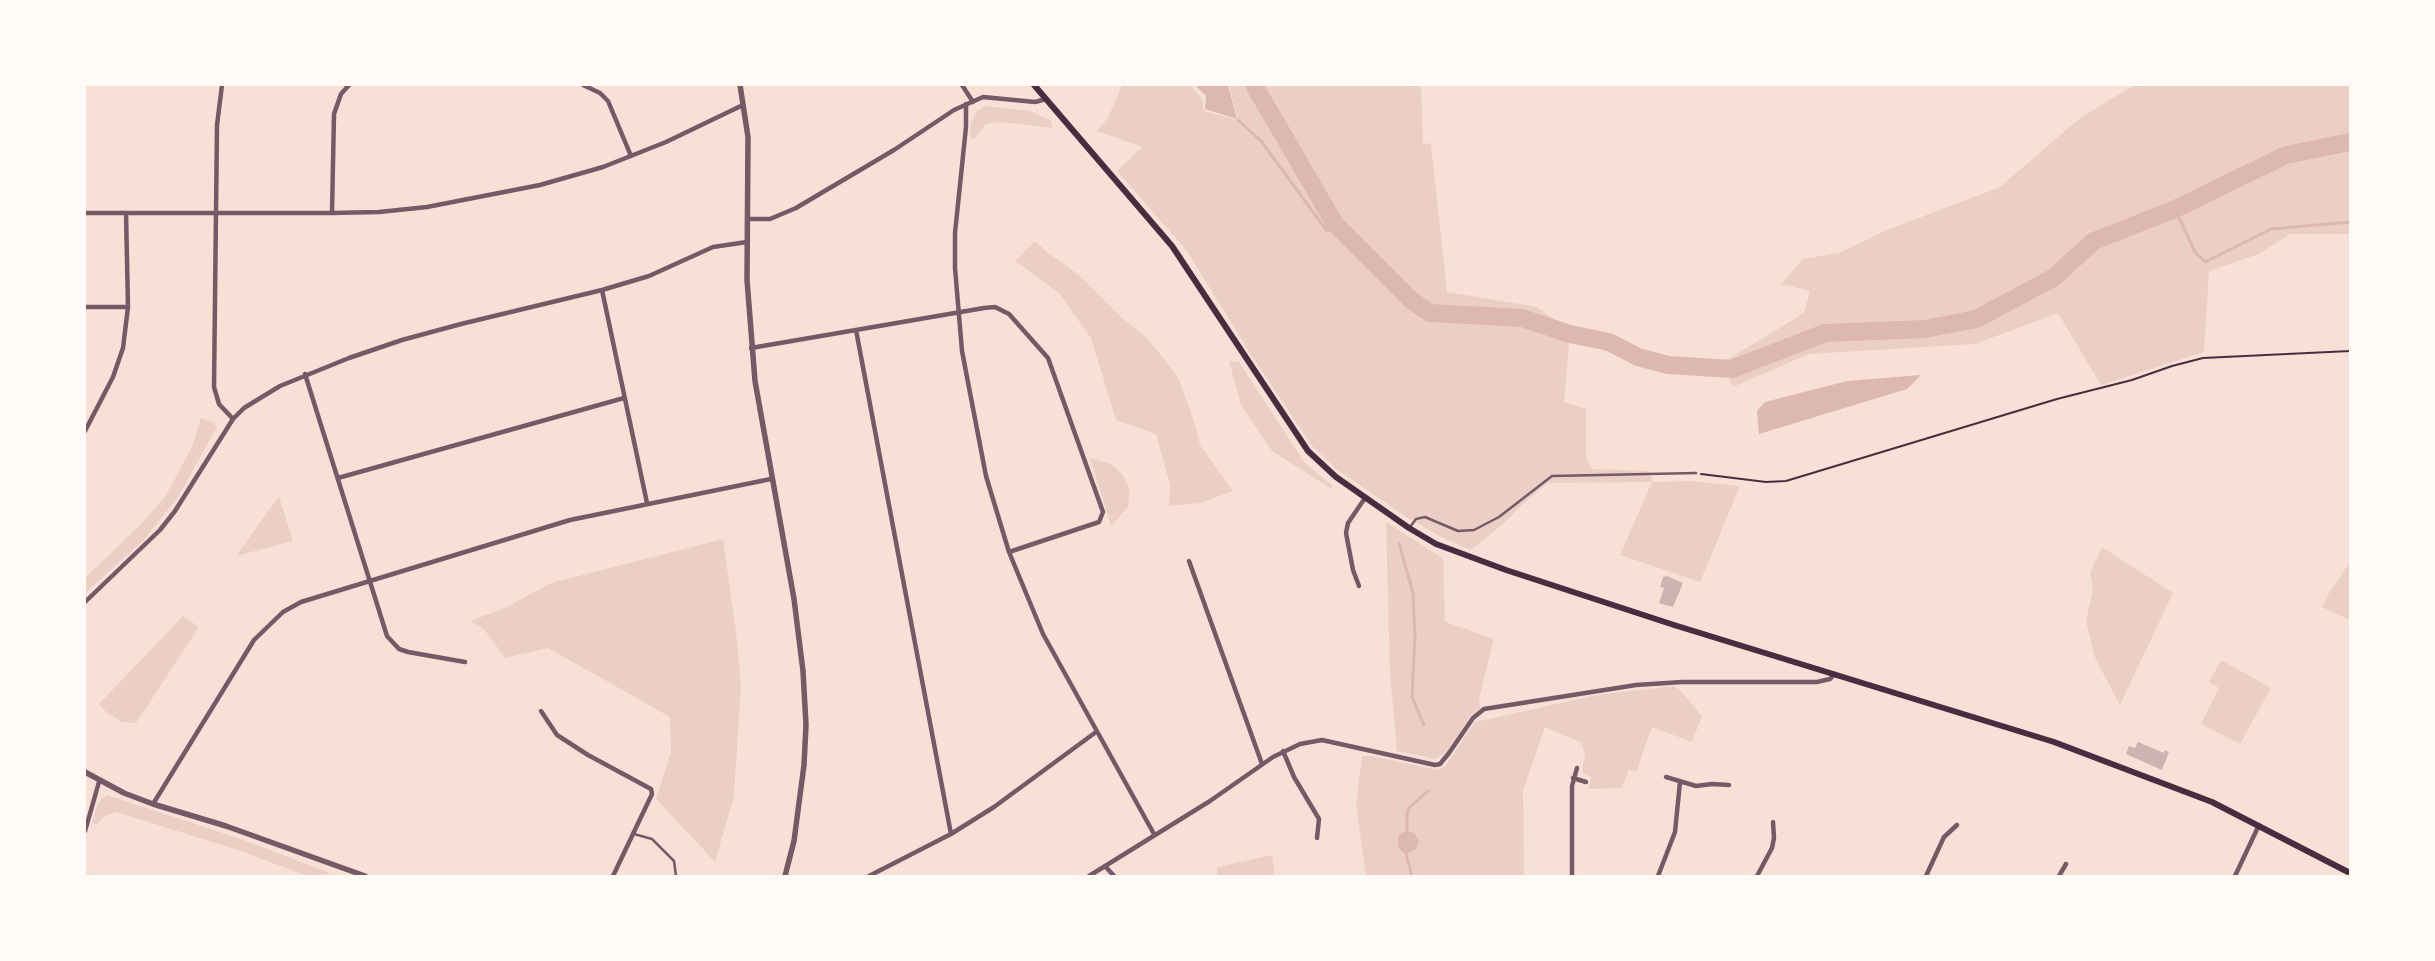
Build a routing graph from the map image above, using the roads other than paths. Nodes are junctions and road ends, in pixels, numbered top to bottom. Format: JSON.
{"nodes":[{"id":1,"x":222,"y":85,"type":"edge"},
{"id":2,"x":349,"y":85,"type":"edge"},
{"id":3,"x":583,"y":85,"type":"edge"},
{"id":4,"x":740,"y":85,"type":"edge"},
{"id":5,"x":962,"y":85,"type":"edge"},
{"id":6,"x":1034,"y":85,"type":"edge"},
{"id":7,"x":1046,"y":99,"type":"junction"},
{"id":8,"x":973,"y":102,"type":"junction"},
{"id":9,"x":966,"y":104,"type":"junction"},
{"id":10,"x":743,"y":105,"type":"junction"},
{"id":11,"x":631,"y":156,"type":"junction"},
{"id":12,"x":85,"y":213,"type":"edge"},
{"id":13,"x":126,"y":213,"type":"junction"},
{"id":14,"x":215,"y":213,"type":"junction"},
{"id":15,"x":332,"y":213,"type":"junction"},
{"id":16,"x":747,"y":219,"type":"junction"},
{"id":17,"x":747,"y":242,"type":"junction"},
{"id":18,"x":602,"y":290,"type":"junction"},
{"id":19,"x":85,"y":307,"type":"edge"},
{"id":20,"x":128,"y":307,"type":"junction"},
{"id":21,"x":958,"y":313,"type":"junction"},
{"id":22,"x":856,"y":330,"type":"junction"},
{"id":23,"x":752,"y":348,"type":"junction"},
{"id":24,"x":306,"y":374,"type":"junction"},
{"id":25,"x":624,"y":398,"type":"junction"},
{"id":26,"x":233,"y":419,"type":"junction"},
{"id":27,"x":85,"y":431,"type":"edge"},
{"id":28,"x":1696,"y":474,"type":"road end"},
{"id":29,"x":338,"y":478,"type":"junction"},
{"id":30,"x":771,"y":479,"type":"junction"},
{"id":31,"x":1365,"y":498,"type":"junction"},
{"id":32,"x":647,"y":503,"type":"junction"},
{"id":33,"x":1409,"y":528,"type":"junction"},
{"id":34,"x":1009,"y":552,"type":"junction"},
{"id":35,"x":1189,"y":561,"type":"dead end"},
{"id":36,"x":370,"y":581,"type":"junction"},
{"id":37,"x":1359,"y":586,"type":"dead end"},
{"id":38,"x":85,"y":602,"type":"edge"},
{"id":39,"x":465,"y":662,"type":"dead end"},
{"id":40,"x":1835,"y":674,"type":"junction"},
{"id":41,"x":541,"y":711,"type":"dead end"},
{"id":42,"x":1096,"y":732,"type":"junction"},
{"id":43,"x":1283,"y":751,"type":"junction"},
{"id":44,"x":1262,"y":764,"type":"junction"},
{"id":45,"x":1577,"y":768,"type":"dead end"},
{"id":46,"x":85,"y":772,"type":"edge"},
{"id":47,"x":1666,"y":777,"type":"dead end"},
{"id":48,"x":1573,"y":778,"type":"junction"},
{"id":49,"x":100,"y":782,"type":"junction"},
{"id":50,"x":1586,"y":782,"type":"dead end"},
{"id":51,"x":1680,"y":782,"type":"junction"},
{"id":52,"x":1729,"y":785,"type":"dead end"},
{"id":53,"x":153,"y":804,"type":"junction"},
{"id":54,"x":1773,"y":822,"type":"dead end"},
{"id":55,"x":1958,"y":825,"type":"dead end"},
{"id":56,"x":2259,"y":825,"type":"junction"},
{"id":57,"x":85,"y":831,"type":"edge"},
{"id":58,"x":632,"y":834,"type":"junction"},
{"id":59,"x":951,"y":834,"type":"junction"},
{"id":60,"x":1154,"y":834,"type":"junction"},
{"id":61,"x":1317,"y":838,"type":"dead end"},
{"id":62,"x":2066,"y":864,"type":"dead end"},
{"id":63,"x":1105,"y":866,"type":"junction"},
{"id":64,"x":350,"y":873,"type":"edge"},
{"id":65,"x":2350,"y":873,"type":"edge"},
{"id":66,"x":365,"y":876,"type":"edge"},
{"id":67,"x":613,"y":876,"type":"edge"},
{"id":68,"x":676,"y":876,"type":"edge"},
{"id":69,"x":785,"y":876,"type":"edge"},
{"id":70,"x":870,"y":876,"type":"edge"},
{"id":71,"x":1089,"y":876,"type":"edge"},
{"id":72,"x":1114,"y":876,"type":"edge"},
{"id":73,"x":1572,"y":876,"type":"edge"},
{"id":74,"x":1658,"y":876,"type":"edge"},
{"id":75,"x":1757,"y":876,"type":"edge"},
{"id":76,"x":1926,"y":876,"type":"edge"},
{"id":77,"x":2059,"y":876,"type":"edge"},
{"id":78,"x":2235,"y":876,"type":"edge"}],
"edges":[{"from":1,"to":14,"type":"street"},
{"from":2,"to":15,"type":"street"},
{"from":3,"to":11,"type":"street"},
{"from":4,"to":10,"type":"street"},
{"from":5,"to":8,"type":"street"},
{"from":6,"to":7,"type":"main road"},
{"from":7,"to":8,"type":"street"},
{"from":7,"to":31,"type":"main road"},
{"from":8,"to":9,"type":"street"},
{"from":9,"to":16,"type":"street"},
{"from":9,"to":21,"type":"street"},
{"from":10,"to":11,"type":"street"},
{"from":10,"to":16,"type":"street"},
{"from":11,"to":15,"type":"street"},
{"from":12,"to":13,"type":"street"},
{"from":13,"to":14,"type":"street"},
{"from":13,"to":20,"type":"street"},
{"from":14,"to":15,"type":"street"},
{"from":14,"to":26,"type":"street"},
{"from":16,"to":17,"type":"street"},
{"from":17,"to":18,"type":"street"},
{"from":17,"to":23,"type":"street"},
{"from":18,"to":24,"type":"street"},
{"from":18,"to":25,"type":"street"},
{"from":19,"to":20,"type":"street"},
{"from":20,"to":27,"type":"street"},
{"from":21,"to":22,"type":"street"},
{"from":21,"to":34,"type":"street"},
{"from":21,"to":34,"type":"street"},
{"from":22,"to":23,"type":"street"},
{"from":22,"to":59,"type":"street"},
{"from":23,"to":30,"type":"street"},
{"from":24,"to":26,"type":"street"},
{"from":24,"to":29,"type":"street"},
{"from":25,"to":29,"type":"street"},
{"from":25,"to":32,"type":"street"},
{"from":26,"to":38,"type":"street"},
{"from":28,"to":33,"type":"lane"},
{"from":29,"to":36,"type":"street"},
{"from":30,"to":32,"type":"street"},
{"from":30,"to":69,"type":"street"},
{"from":31,"to":33,"type":"main road"},
{"from":31,"to":37,"type":"street"},
{"from":32,"to":36,"type":"street"},
{"from":33,"to":40,"type":"main road"},
{"from":34,"to":42,"type":"street"},
{"from":35,"to":44,"type":"street"},
{"from":36,"to":39,"type":"street"},
{"from":36,"to":53,"type":"street"},
{"from":40,"to":43,"type":"street"},
{"from":40,"to":56,"type":"main road"},
{"from":41,"to":58,"type":"street"},
{"from":42,"to":59,"type":"street"},
{"from":42,"to":60,"type":"street"},
{"from":43,"to":44,"type":"street"},
{"from":43,"to":61,"type":"street"},
{"from":44,"to":60,"type":"street"},
{"from":45,"to":48,"type":"street"},
{"from":46,"to":49,"type":"street"},
{"from":47,"to":51,"type":"street"},
{"from":48,"to":50,"type":"street"},
{"from":48,"to":73,"type":"street"},
{"from":49,"to":53,"type":"street"},
{"from":49,"to":57,"type":"street"},
{"from":51,"to":52,"type":"street"},
{"from":51,"to":74,"type":"street"},
{"from":53,"to":64,"type":"street"},
{"from":54,"to":75,"type":"street"},
{"from":55,"to":76,"type":"street"},
{"from":56,"to":65,"type":"main road"},
{"from":56,"to":78,"type":"street"},
{"from":58,"to":67,"type":"street"},
{"from":58,"to":68,"type":"lane"},
{"from":59,"to":70,"type":"street"},
{"from":60,"to":63,"type":"street"},
{"from":62,"to":77,"type":"street"},
{"from":63,"to":71,"type":"street"},
{"from":63,"to":72,"type":"street"},
{"from":64,"to":66,"type":"street"}]}
